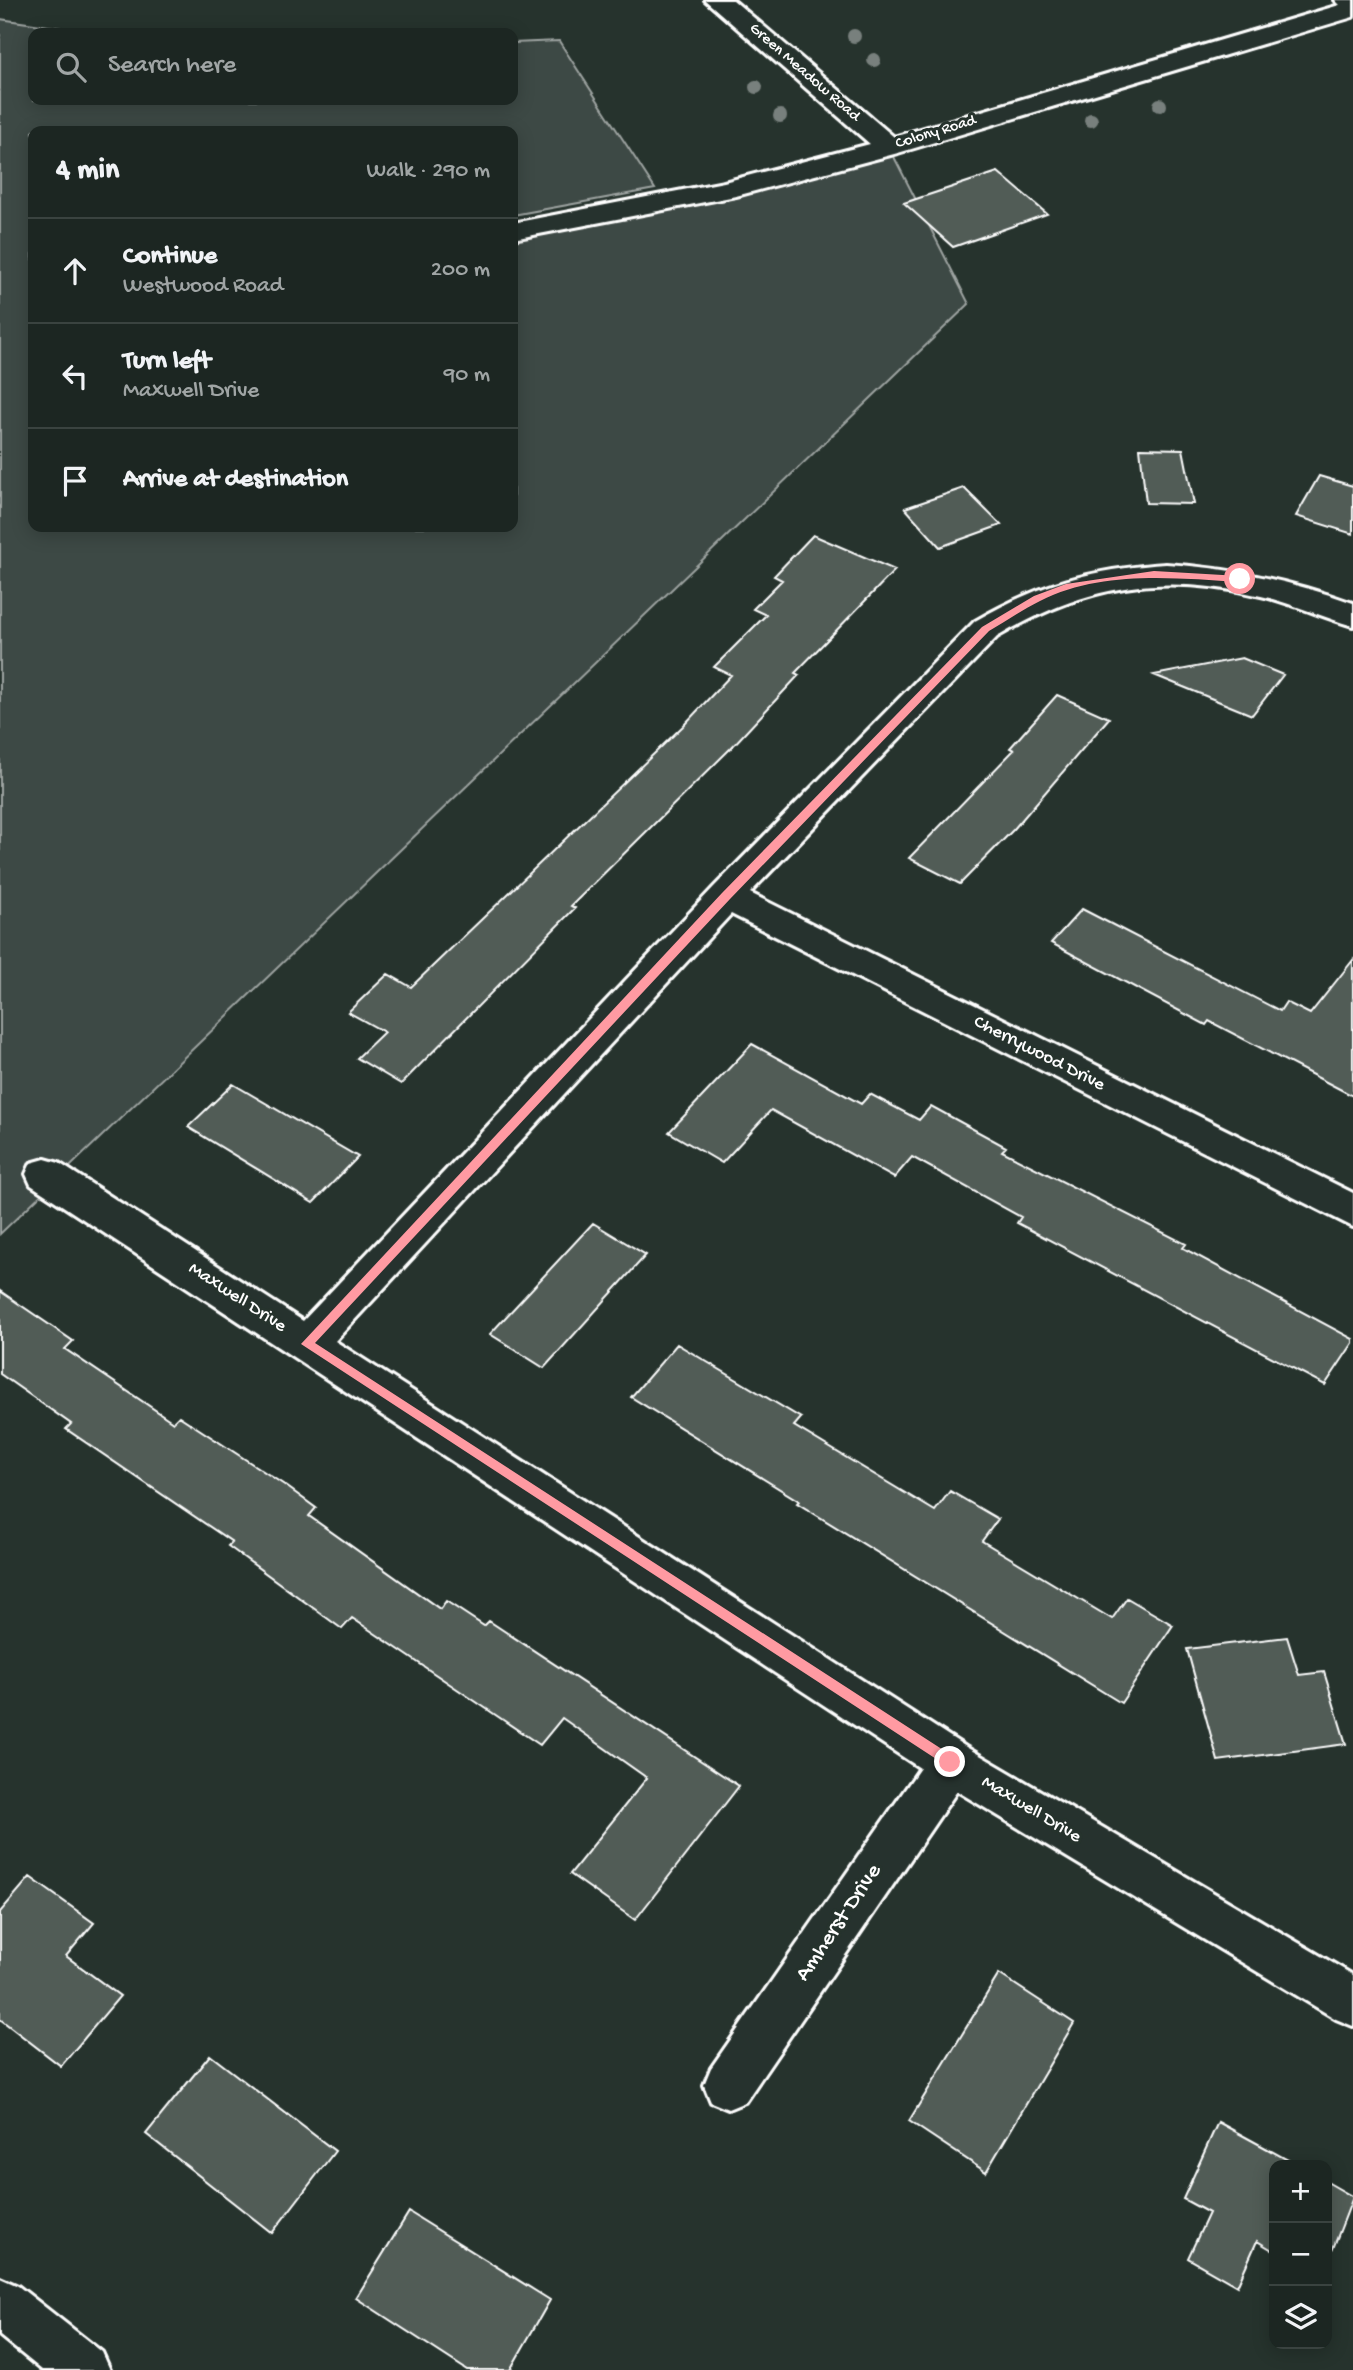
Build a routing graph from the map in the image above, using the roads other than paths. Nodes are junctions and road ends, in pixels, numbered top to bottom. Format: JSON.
{"nodes":[{"id":1,"x":718,"y":0,"type":"edge"},
{"id":2,"x":1348,"y":0,"type":"edge"},
{"id":3,"x":1353,"y":7,"type":"edge"},
{"id":4,"x":889,"y":147,"type":"junction"},
{"id":5,"x":518,"y":230,"type":"edge"},
{"id":6,"x":1353,"y":615,"type":"edge"},
{"id":7,"x":726,"y":896,"type":"junction"},
{"id":8,"x":46,"y":1174,"type":"dead end"},
{"id":9,"x":1353,"y":1211,"type":"edge"},
{"id":10,"x":307,"y":1344,"type":"junction"},
{"id":11,"x":950,"y":1762,"type":"junction"},
{"id":12,"x":1353,"y":2003,"type":"edge"},
{"id":13,"x":728,"y":2085,"type":"dead end"},
{"id":14,"x":0,"y":2304,"type":"edge"},
{"id":15,"x":84,"y":2370,"type":"edge"}],
"edges":[{"from":1,"to":4,"type":"street","name":"Green Meadow Road"},
{"from":2,"to":3,"type":"street"},
{"from":3,"to":4,"type":"street","name":"Colony Road"},
{"from":4,"to":5,"type":"street","name":"Colony Road"},
{"from":6,"to":7,"type":"street"},
{"from":7,"to":9,"type":"street","name":"Cherrywood Drive"},
{"from":7,"to":10,"type":"street"},
{"from":8,"to":10,"type":"street","name":"Maxwell Drive"},
{"from":10,"to":11,"type":"street","name":"Maxwell Drive"},
{"from":11,"to":12,"type":"street","name":"Maxwell Drive"},
{"from":11,"to":13,"type":"street","name":"Amherst Drive"},
{"from":14,"to":15,"type":"street"}]}
